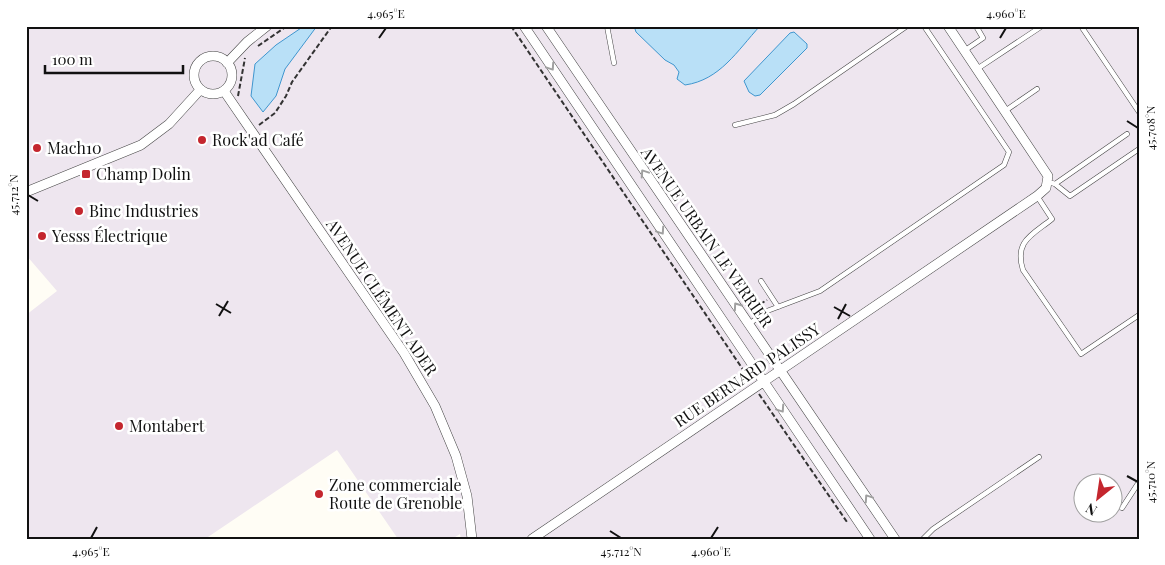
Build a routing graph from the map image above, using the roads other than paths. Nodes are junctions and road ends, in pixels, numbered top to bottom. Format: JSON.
{"nodes":[{"id":1,"x":267,"y":26,"type":"edge"},
{"id":2,"x":524,"y":26,"type":"edge"},
{"id":3,"x":546,"y":26,"type":"edge"},
{"id":4,"x":607,"y":26,"type":"edge"},
{"id":5,"x":907,"y":26,"type":"edge"},
{"id":6,"x":924,"y":26,"type":"edge"},
{"id":7,"x":948,"y":26,"type":"edge"},
{"id":8,"x":976,"y":26,"type":"edge"},
{"id":9,"x":1042,"y":26,"type":"edge"},
{"id":10,"x":1080,"y":26,"type":"edge"},
{"id":11,"x":964,"y":51,"type":"junction"},
{"id":12,"x":227,"y":63,"type":"junction"},
{"id":13,"x":614,"y":63,"type":"dead end"},
{"id":14,"x":977,"y":69,"type":"junction"},
{"id":15,"x":1038,"y":89,"type":"dead end"},
{"id":16,"x":200,"y":90,"type":"junction"},
{"id":17,"x":224,"y":91,"type":"junction"},
{"id":18,"x":1004,"y":111,"type":"junction"},
{"id":19,"x":1139,"y":112,"type":"edge"},
{"id":20,"x":735,"y":125,"type":"dead end"},
{"id":21,"x":1127,"y":134,"type":"dead end"},
{"id":22,"x":1139,"y":149,"type":"edge"},
{"id":23,"x":1052,"y":183,"type":"junction"},
{"id":24,"x":26,"y":192,"type":"edge"},
{"id":25,"x":1037,"y":196,"type":"junction"},
{"id":26,"x":760,"y":281,"type":"dead end"},
{"id":27,"x":778,"y":307,"type":"junction"},
{"id":28,"x":1139,"y":315,"type":"edge"},
{"id":29,"x":749,"y":324,"type":"junction"},
{"id":30,"x":781,"y":370,"type":"junction"},
{"id":31,"x":759,"y":385,"type":"junction"},
{"id":32,"x":1039,"y":457,"type":"dead end"},
{"id":33,"x":1139,"y":482,"type":"edge"},
{"id":34,"x":1122,"y":508,"type":"dead end"},
{"id":35,"x":891,"y":537,"type":"edge"},
{"id":36,"x":472,"y":539,"type":"edge"},
{"id":37,"x":532,"y":539,"type":"edge"},
{"id":38,"x":870,"y":539,"type":"edge"},
{"id":39,"x":923,"y":539,"type":"edge"}],
"edges":[{"from":1,"to":12,"type":"street"},
{"from":2,"to":31,"type":"street","name":"AVENUE URBAIN LE VERRIER","one_way":true},
{"from":29,"to":3,"type":"street","name":"AVENUE URBAIN LE VERRIER","one_way":true},
{"from":4,"to":13,"type":"lane"},
{"from":5,"to":20,"type":"lane"},
{"from":6,"to":27,"type":"lane"},
{"from":7,"to":11,"type":"street"},
{"from":8,"to":11,"type":"lane"},
{"from":9,"to":14,"type":"lane"},
{"from":10,"to":19,"type":"lane"},
{"from":11,"to":14,"type":"street"},
{"from":12,"to":16,"type":"street"},
{"from":12,"to":17,"type":"street"},
{"from":14,"to":18,"type":"street"},
{"from":15,"to":18,"type":"lane"},
{"from":16,"to":17,"type":"street"},
{"from":16,"to":24,"type":"street"},
{"from":17,"to":36,"type":"street","name":"AVENUE CLÉMENT ADER"},
{"from":18,"to":23,"type":"street"},
{"from":21,"to":23,"type":"lane"},
{"from":22,"to":23,"type":"lane"},
{"from":23,"to":25,"type":"street","name":"RUE BERNARD PALISSY"},
{"from":25,"to":28,"type":"lane"},
{"from":25,"to":30,"type":"street","name":"RUE BERNARD PALISSY"},
{"from":26,"to":27,"type":"lane"},
{"from":27,"to":29,"type":"lane"},
{"from":29,"to":30,"type":"street","name":"AVENUE URBAIN LE VERRIER"},
{"from":30,"to":31,"type":"street","name":"RUE BERNARD PALISSY"},
{"from":35,"to":30,"type":"street","name":"AVENUE URBAIN LE VERRIER","one_way":true},
{"from":31,"to":37,"type":"street","name":"RUE BERNARD PALISSY"},
{"from":31,"to":38,"type":"street","name":"AVENUE URBAIN LE VERRIER","one_way":true},
{"from":32,"to":39,"type":"lane"},
{"from":33,"to":34,"type":"lane"}]}
